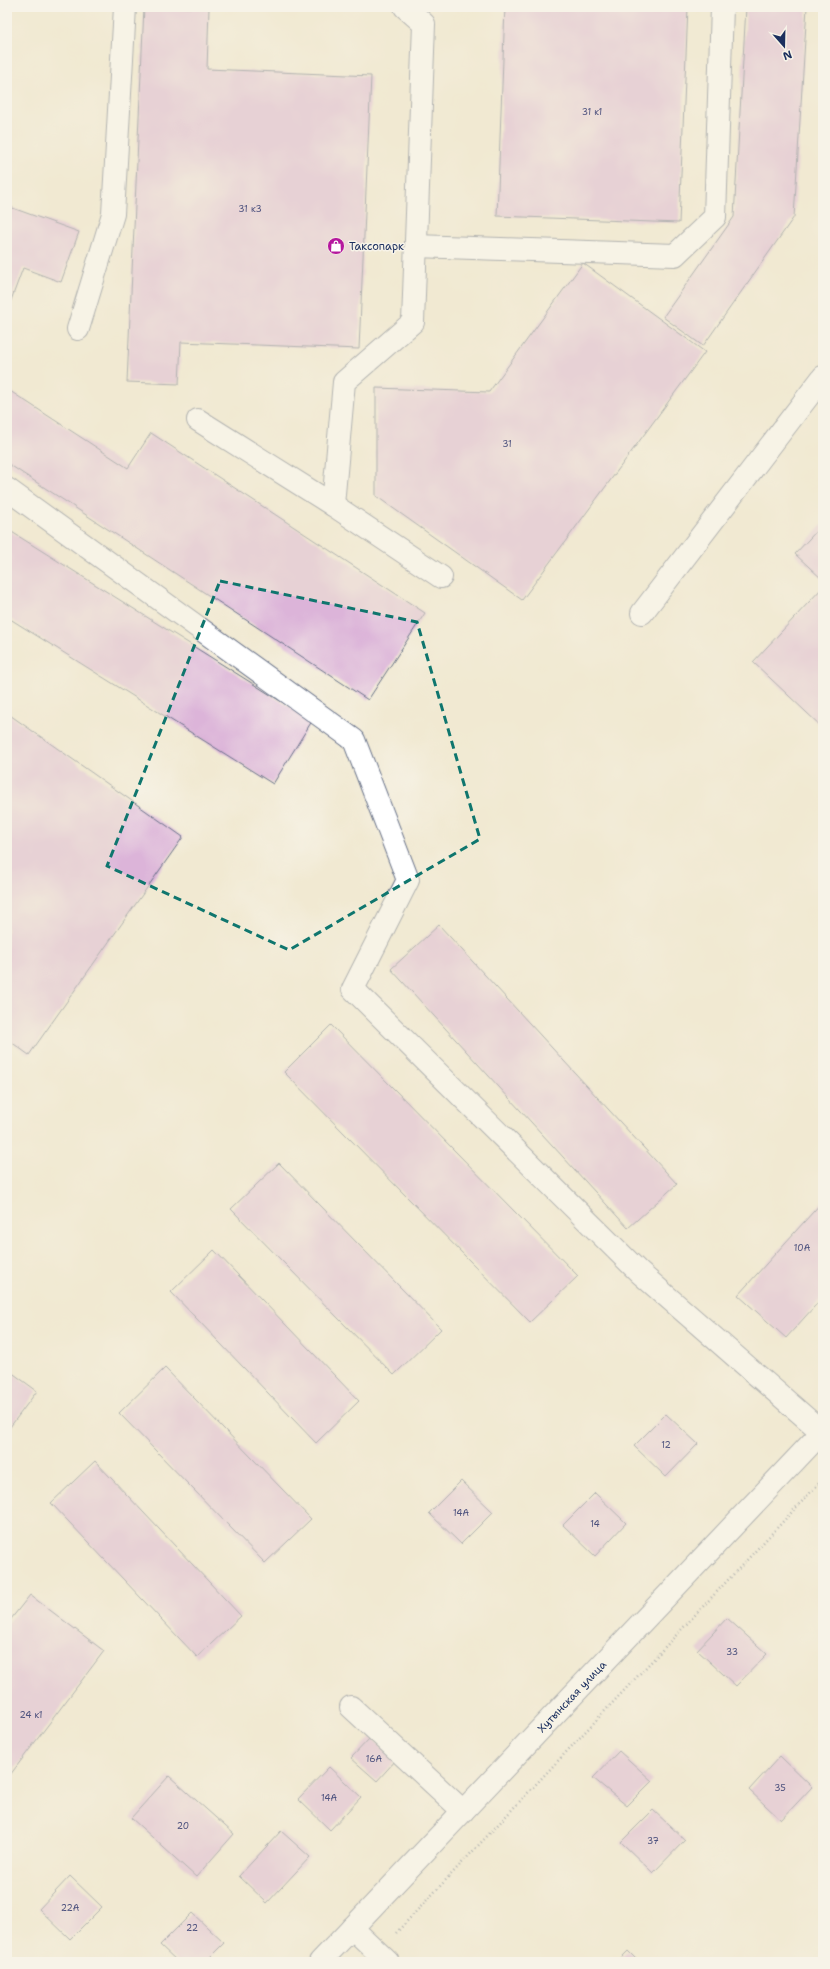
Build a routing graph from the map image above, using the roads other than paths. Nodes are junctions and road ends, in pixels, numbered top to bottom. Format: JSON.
{"nodes":[{"id":1,"x":125,"y":7,"type":"edge"},
{"id":2,"x":405,"y":7,"type":"edge"},
{"id":3,"x":722,"y":7,"type":"edge"},
{"id":4,"x":416,"y":246,"type":"junction"},
{"id":5,"x":78,"y":328,"type":"dead end"},
{"id":6,"x":823,"y":377,"type":"edge"},
{"id":7,"x":198,"y":420,"type":"dead end"},
{"id":8,"x":7,"y":489,"type":"edge"},
{"id":9,"x":333,"y":505,"type":"junction"},
{"id":10,"x":441,"y":577,"type":"dead end"},
{"id":11,"x":642,"y":614,"type":"dead end"},
{"id":12,"x":823,"y":1431,"type":"edge"},
{"id":13,"x":351,"y":1707,"type":"dead end"},
{"id":14,"x":463,"y":1811,"type":"junction"},
{"id":15,"x":352,"y":1928,"type":"junction"},
{"id":16,"x":383,"y":1957,"type":"edge"},
{"id":17,"x":320,"y":1962,"type":"edge"}],
"edges":[{"from":1,"to":5,"type":"street"},
{"from":2,"to":4,"type":"street"},
{"from":3,"to":4,"type":"street"},
{"from":4,"to":9,"type":"street"},
{"from":6,"to":11,"type":"street"},
{"from":7,"to":9,"type":"street"},
{"from":8,"to":12,"type":"street"},
{"from":9,"to":10,"type":"street"},
{"from":12,"to":14,"type":"street","name":"Хутынская улица"},
{"from":13,"to":14,"type":"street"},
{"from":14,"to":15,"type":"street","name":"Хутынская улица"},
{"from":15,"to":16,"type":"street"},
{"from":15,"to":17,"type":"street","name":"Хутынская улица"}]}
